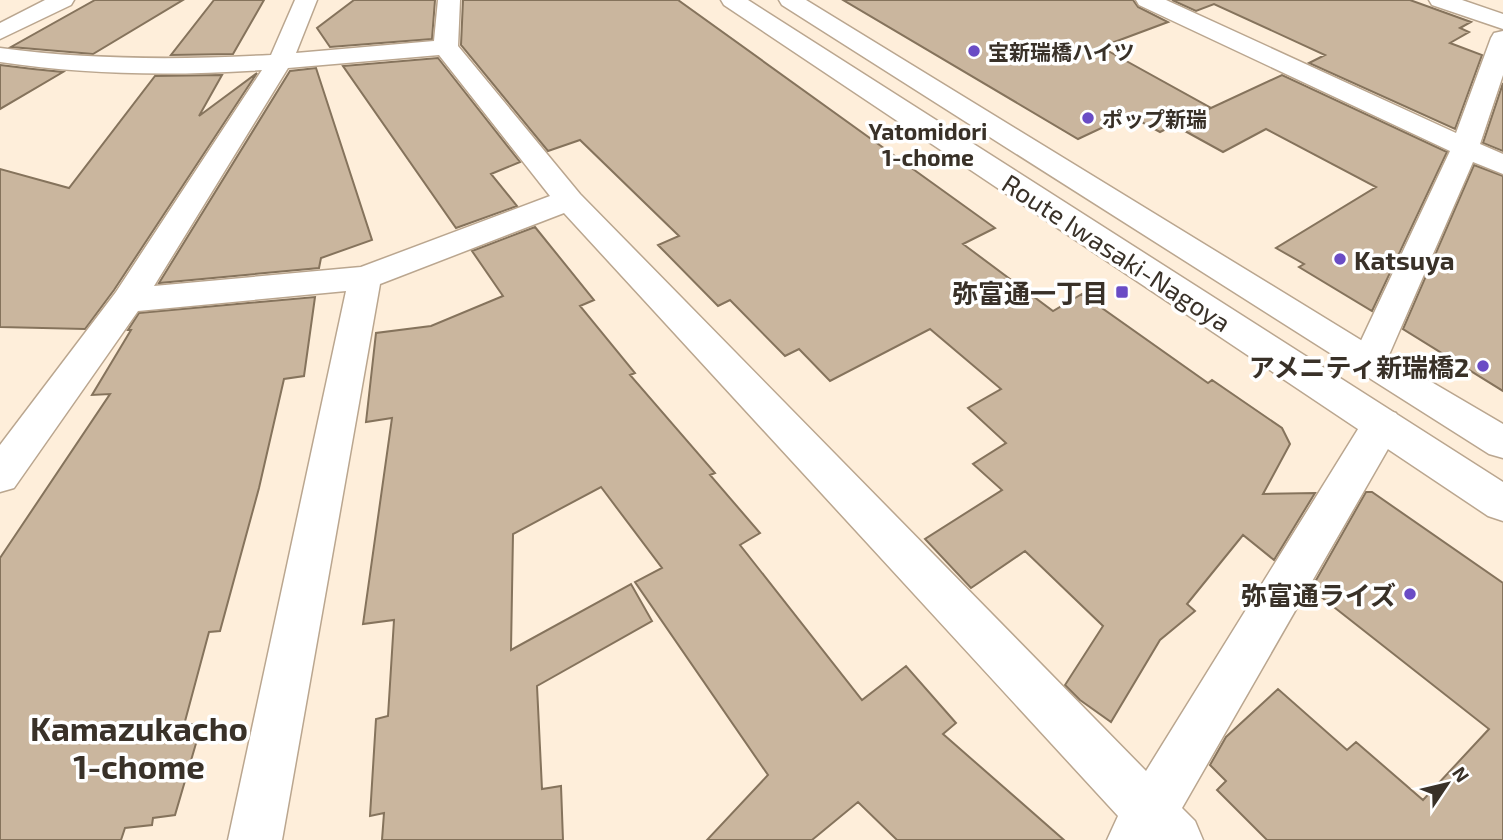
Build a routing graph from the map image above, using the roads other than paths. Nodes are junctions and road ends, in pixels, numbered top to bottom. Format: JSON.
{"nodes":[{"id":1,"x":64,"y":0,"type":"edge"},
{"id":2,"x":306,"y":0,"type":"edge"},
{"id":3,"x":449,"y":0,"type":"edge"},
{"id":4,"x":732,"y":0,"type":"edge"},
{"id":5,"x":790,"y":0,"type":"edge"},
{"id":6,"x":1147,"y":0,"type":"edge"},
{"id":7,"x":1440,"y":0,"type":"edge"},
{"id":8,"x":1503,"y":22,"type":"edge"},
{"id":9,"x":0,"y":32,"type":"edge"},
{"id":10,"x":1503,"y":38,"type":"edge"},
{"id":11,"x":446,"y":47,"type":"junction"},
{"id":12,"x":0,"y":55,"type":"edge"},
{"id":13,"x":281,"y":60,"type":"junction"},
{"id":14,"x":1465,"y":148,"type":"junction"},
{"id":15,"x":1503,"y":165,"type":"edge"},
{"id":16,"x":569,"y":200,"type":"junction"},
{"id":17,"x":365,"y":278,"type":"junction"},
{"id":18,"x":128,"y":300,"type":"junction"},
{"id":19,"x":1369,"y":362,"type":"junction"},
{"id":20,"x":1382,"y":424,"type":"junction"},
{"id":21,"x":1503,"y":443,"type":"edge"},
{"id":22,"x":0,"y":476,"type":"edge"},
{"id":23,"x":1503,"y":504,"type":"edge"},
{"id":24,"x":1154,"y":831,"type":"edge"},
{"id":25,"x":255,"y":840,"type":"edge"}],
"edges":[{"from":1,"to":9,"type":"street"},
{"from":2,"to":13,"type":"street"},
{"from":3,"to":11,"type":"street"},
{"from":4,"to":20,"type":"street","name":"Route Iwasaki-Nagoya"},
{"from":5,"to":19,"type":"street","name":"Route Iwasaki-Nagoya"},
{"from":6,"to":14,"type":"street"},
{"from":7,"to":8,"type":"street"},
{"from":10,"to":14,"type":"street"},
{"from":11,"to":13,"type":"street"},
{"from":11,"to":16,"type":"street"},
{"from":12,"to":13,"type":"street"},
{"from":13,"to":18,"type":"street"},
{"from":14,"to":15,"type":"street"},
{"from":14,"to":19,"type":"street"},
{"from":16,"to":17,"type":"street"},
{"from":16,"to":24,"type":"street"},
{"from":17,"to":18,"type":"street"},
{"from":17,"to":25,"type":"street"},
{"from":18,"to":22,"type":"street"},
{"from":19,"to":21,"type":"street","name":"Route Iwasaki-Nagoya"},
{"from":20,"to":23,"type":"street","name":"Route Iwasaki-Nagoya"},
{"from":20,"to":24,"type":"street"}]}
